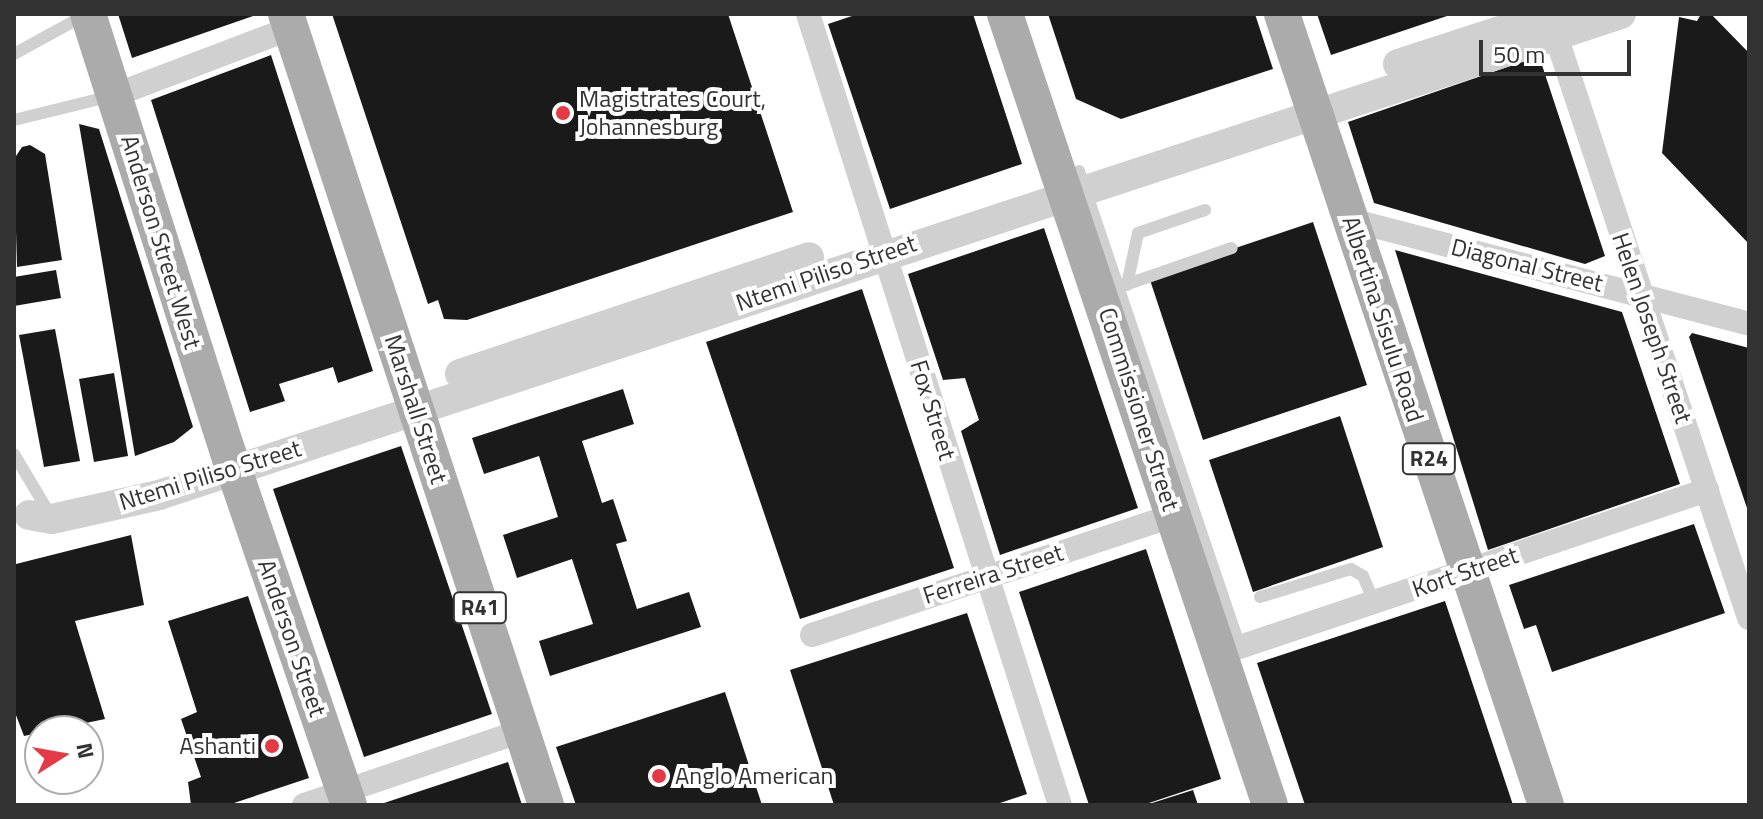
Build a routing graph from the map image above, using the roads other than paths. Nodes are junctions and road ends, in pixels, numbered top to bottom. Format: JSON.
{"nodes":[{"id":1,"x":87,"y":14,"type":"edge"},
{"id":2,"x":808,"y":14,"type":"edge"},
{"id":3,"x":1005,"y":14,"type":"edge"},
{"id":4,"x":1282,"y":14,"type":"edge"},
{"id":5,"x":1621,"y":14,"type":"edge"},
{"id":6,"x":1551,"y":20,"type":"edge"},
{"id":7,"x":288,"y":21,"type":"edge"},
{"id":8,"x":14,"y":54,"type":"edge"},
{"id":9,"x":115,"y":95,"type":"junction"},
{"id":10,"x":1311,"y":102,"type":"junction"},
{"id":11,"x":14,"y":120,"type":"edge"},
{"id":12,"x":1073,"y":182,"type":"junction"},
{"id":13,"x":1205,"y":210,"type":"dead end"},
{"id":14,"x":1351,"y":220,"type":"junction"},
{"id":15,"x":881,"y":244,"type":"junction"},
{"id":16,"x":1232,"y":248,"type":"dead end"},
{"id":17,"x":1123,"y":286,"type":"junction"},
{"id":18,"x":1640,"y":294,"type":"junction"},
{"id":19,"x":1749,"y":324,"type":"edge"},
{"id":20,"x":413,"y":400,"type":"junction"},
{"id":21,"x":14,"y":454,"type":"edge"},
{"id":22,"x":231,"y":461,"type":"junction"},
{"id":23,"x":1707,"y":490,"type":"junction"},
{"id":24,"x":35,"y":514,"type":"edge"},
{"id":25,"x":1175,"y":515,"type":"junction"},
{"id":26,"x":1466,"y":571,"type":"junction"},
{"id":27,"x":985,"y":576,"type":"junction"},
{"id":28,"x":1260,"y":597,"type":"dead end"},
{"id":29,"x":1374,"y":602,"type":"junction"},
{"id":30,"x":1749,"y":618,"type":"edge"},
{"id":31,"x":812,"y":635,"type":"dead end"},
{"id":32,"x":1231,"y":650,"type":"junction"},
{"id":33,"x":521,"y":731,"type":"junction"},
{"id":34,"x":347,"y":798,"type":"edge"},
{"id":35,"x":304,"y":805,"type":"edge"},
{"id":36,"x":546,"y":805,"type":"edge"},
{"id":37,"x":1060,"y":805,"type":"edge"},
{"id":38,"x":1270,"y":805,"type":"edge"},
{"id":39,"x":1546,"y":805,"type":"edge"}],
"edges":[{"from":1,"to":8,"type":"lane"},
{"from":1,"to":9,"type":"main road","name":"Anderson Street West"},
{"from":2,"to":15,"type":"street","name":"Fox Street"},
{"from":3,"to":12,"type":"main road","name":"Commissioner Street"},
{"from":4,"to":10,"type":"main road","name":"Albertina Sisulu Road","number":"R24"},
{"from":5,"to":6,"type":"street","name":"Ntemi Piliso Street"},
{"from":6,"to":10,"type":"street","name":"Ntemi Piliso Street"},
{"from":6,"to":18,"type":"street","name":"Helen Joseph Street"},
{"from":7,"to":9,"type":"street"},
{"from":7,"to":20,"type":"main road","name":"Marshall Street","number":"R41"},
{"from":9,"to":11,"type":"lane"},
{"from":9,"to":22,"type":"main road","name":"Anderson Street West"},
{"from":10,"to":12,"type":"street","name":"Ntemi Piliso Street"},
{"from":10,"to":14,"type":"main road","name":"Albertina Sisulu Road","number":"R24"},
{"from":12,"to":15,"type":"street","name":"Ntemi Piliso Street"},
{"from":12,"to":17,"type":"lane"},
{"from":12,"to":25,"type":"main road","name":"Commissioner Street"},
{"from":13,"to":17,"type":"lane"},
{"from":14,"to":18,"type":"street","name":"Diagonal Street"},
{"from":14,"to":26,"type":"main road","name":"Albertina Sisulu Road","number":"R24"},
{"from":15,"to":20,"type":"street","name":"Ntemi Piliso Street"},
{"from":15,"to":27,"type":"street","name":"Fox Street"},
{"from":16,"to":17,"type":"lane"},
{"from":17,"to":32,"type":"lane"},
{"from":18,"to":19,"type":"street","name":"Diagonal Street"},
{"from":18,"to":23,"type":"street","name":"Helen Joseph Street"},
{"from":20,"to":22,"type":"street","name":"Ntemi Piliso Street"},
{"from":20,"to":33,"type":"main road","name":"Marshall Street","number":"R41"},
{"from":21,"to":24,"type":"lane"},
{"from":22,"to":24,"type":"street","name":"Ntemi Piliso Street"},
{"from":22,"to":34,"type":"main road","name":"Anderson Street"},
{"from":23,"to":26,"type":"street","name":"Kort Street"},
{"from":23,"to":30,"type":"street","name":"Helen Joseph Street"},
{"from":25,"to":27,"type":"street","name":"Ferreira Street"},
{"from":25,"to":32,"type":"main road","name":"Commissioner Street"},
{"from":26,"to":29,"type":"street","name":"Kort Street"},
{"from":26,"to":39,"type":"main road","name":"Albertina Sisulu Road","number":"R24"},
{"from":27,"to":31,"type":"street","name":"Ferreira Street"},
{"from":27,"to":37,"type":"street","name":"Fox Street"},
{"from":28,"to":29,"type":"lane"},
{"from":29,"to":32,"type":"street","name":"Kort Street"},
{"from":32,"to":38,"type":"main road","name":"Commissioner Street"},
{"from":33,"to":34,"type":"street"},
{"from":33,"to":36,"type":"main road","name":"Marshall Street","number":"R41"},
{"from":34,"to":35,"type":"street"}]}
